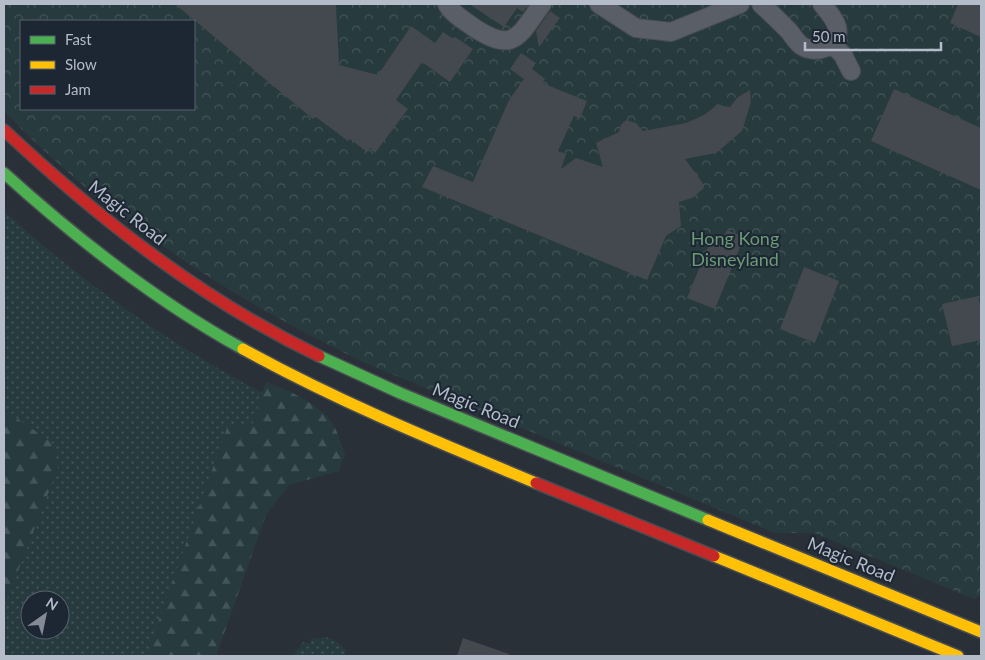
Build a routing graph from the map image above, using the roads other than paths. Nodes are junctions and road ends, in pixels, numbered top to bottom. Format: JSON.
{"nodes":[{"id":1,"x":447,"y":4,"type":"edge"},
{"id":2,"x":542,"y":4,"type":"edge"},
{"id":3,"x":599,"y":4,"type":"edge"},
{"id":4,"x":761,"y":4,"type":"edge"},
{"id":5,"x":822,"y":4,"type":"edge"},
{"id":6,"x":736,"y":6,"type":"edge"},
{"id":7,"x":833,"y":45,"type":"junction"},
{"id":8,"x":851,"y":71,"type":"dead end"},
{"id":9,"x":4,"y":130,"type":"edge"},
{"id":10,"x":4,"y":173,"type":"edge"},
{"id":11,"x":979,"y":636,"type":"edge"},
{"id":12,"x":958,"y":656,"type":"edge"}],
"edges":[{"from":1,"to":2,"type":"street"},
{"from":3,"to":6,"type":"street"},
{"from":4,"to":7,"type":"street"},
{"from":5,"to":7,"type":"street"},
{"from":7,"to":8,"type":"street"},
{"from":9,"to":11,"type":"street","name":"Magic Road"},
{"from":10,"to":12,"type":"street"}]}
